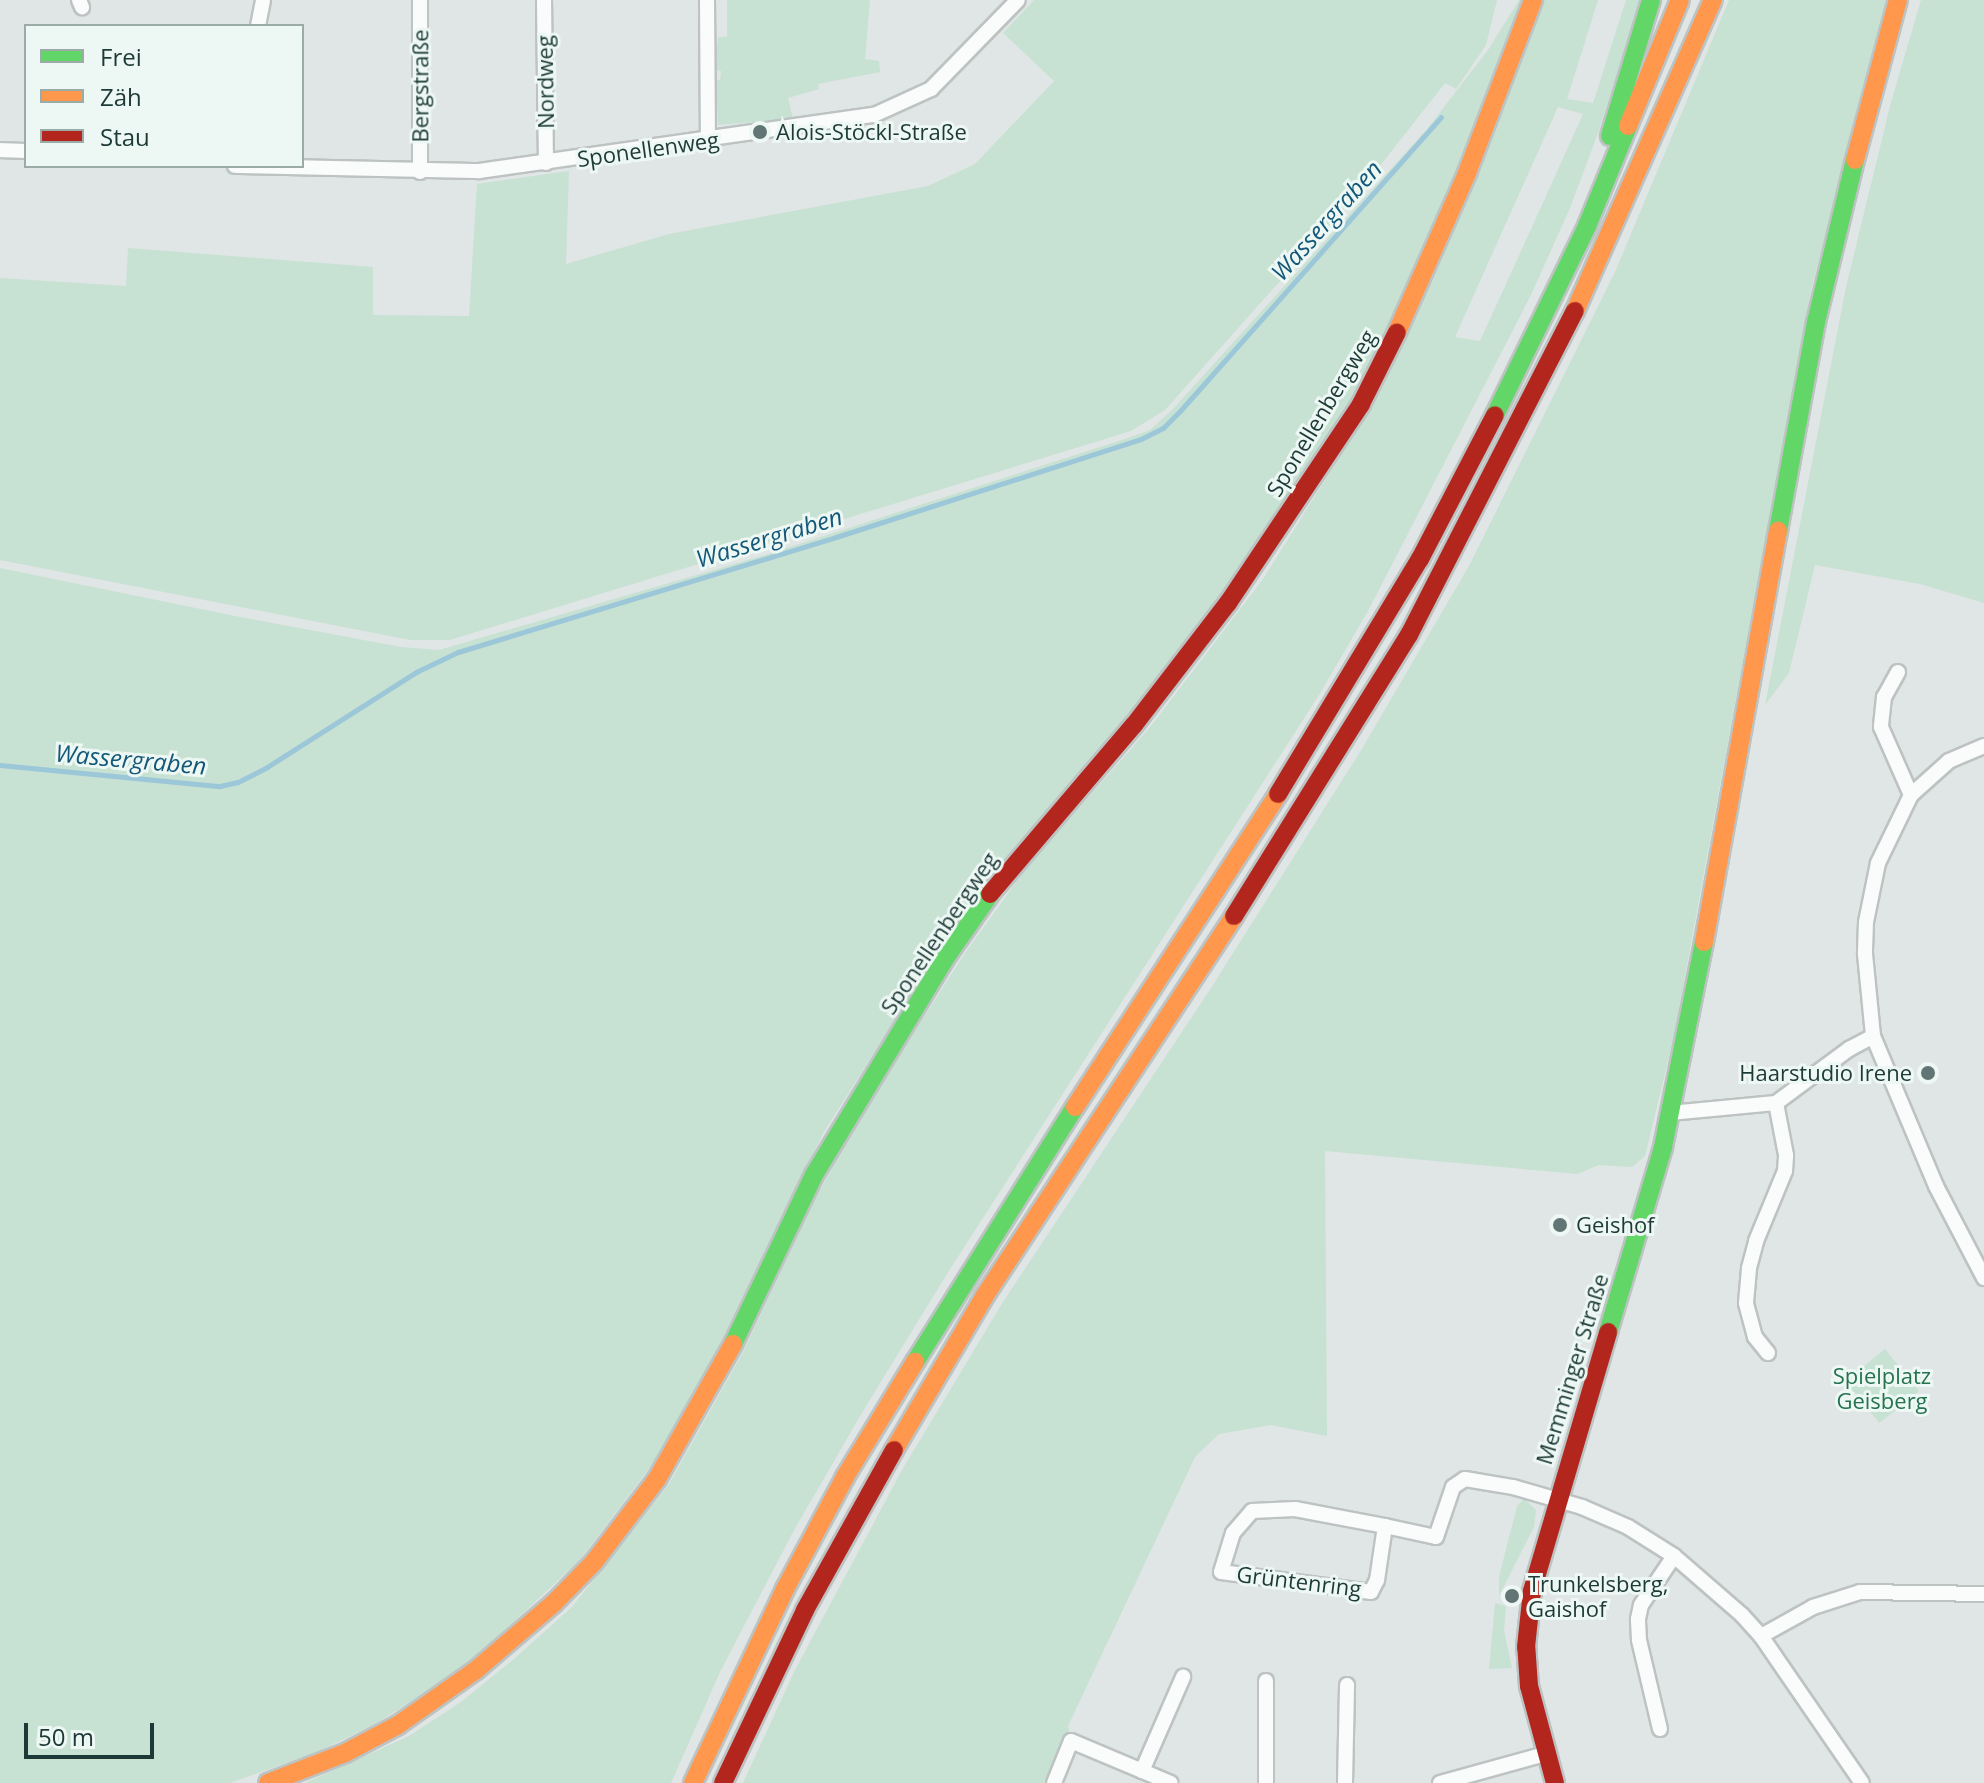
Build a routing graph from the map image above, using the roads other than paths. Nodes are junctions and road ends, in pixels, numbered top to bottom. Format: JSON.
{"nodes":[{"id":1,"x":263,"y":0,"type":"edge"},
{"id":2,"x":420,"y":0,"type":"edge"},
{"id":3,"x":544,"y":0,"type":"edge"},
{"id":4,"x":707,"y":0,"type":"edge"},
{"id":5,"x":1018,"y":0,"type":"edge"},
{"id":6,"x":1533,"y":0,"type":"edge"},
{"id":7,"x":1651,"y":0,"type":"edge"},
{"id":8,"x":1680,"y":0,"type":"edge"},
{"id":9,"x":1713,"y":0,"type":"edge"},
{"id":10,"x":1898,"y":0,"type":"edge"},
{"id":11,"x":258,"y":24,"type":"edge"},
{"id":12,"x":708,"y":140,"type":"junction"},
{"id":13,"x":0,"y":150,"type":"edge"},
{"id":14,"x":24,"y":151,"type":"edge"},
{"id":15,"x":546,"y":163,"type":"junction"},
{"id":16,"x":288,"y":168,"type":"edge"},
{"id":17,"x":420,"y":172,"type":"junction"},
{"id":18,"x":1587,"y":226,"type":"junction"},
{"id":19,"x":1898,"y":672,"type":"dead end"},
{"id":20,"x":1984,"y":746,"type":"edge"},
{"id":21,"x":1911,"y":795,"type":"junction"},
{"id":22,"x":1873,"y":1036,"type":"junction"},
{"id":23,"x":1776,"y":1103,"type":"junction"},
{"id":24,"x":1670,"y":1113,"type":"junction"},
{"id":25,"x":1984,"y":1278,"type":"edge"},
{"id":26,"x":1768,"y":1353,"type":"dead end"},
{"id":27,"x":1556,"y":1499,"type":"junction"},
{"id":28,"x":1385,"y":1526,"type":"junction"},
{"id":29,"x":1674,"y":1556,"type":"junction"},
{"id":30,"x":1984,"y":1594,"type":"edge"},
{"id":31,"x":1761,"y":1636,"type":"junction"},
{"id":32,"x":1183,"y":1677,"type":"dead end"},
{"id":33,"x":1266,"y":1681,"type":"dead end"},
{"id":34,"x":1347,"y":1685,"type":"dead end"},
{"id":35,"x":1660,"y":1729,"type":"dead end"},
{"id":36,"x":1545,"y":1754,"type":"junction"},
{"id":37,"x":1142,"y":1771,"type":"junction"},
{"id":38,"x":268,"y":1783,"type":"edge"},
{"id":39,"x":693,"y":1783,"type":"edge"},
{"id":40,"x":723,"y":1783,"type":"edge"},
{"id":41,"x":1054,"y":1783,"type":"edge"},
{"id":42,"x":1171,"y":1783,"type":"edge"},
{"id":43,"x":1266,"y":1783,"type":"edge"},
{"id":44,"x":1345,"y":1783,"type":"edge"},
{"id":45,"x":1440,"y":1783,"type":"edge"},
{"id":46,"x":1555,"y":1783,"type":"edge"},
{"id":47,"x":1862,"y":1783,"type":"edge"}],
"edges":[{"from":1,"to":11,"type":"street"},
{"from":2,"to":17,"type":"street","name":"Bergstraße"},
{"from":3,"to":15,"type":"street","name":"Nordweg"},
{"from":4,"to":12,"type":"street"},
{"from":5,"to":12,"type":"street","name":"Sponellenweg"},
{"from":6,"to":38,"type":"main road","name":"Sponellenbergweg"},
{"from":7,"to":18,"type":"main road"},
{"from":8,"to":18,"type":"main road"},
{"from":9,"to":40,"type":"main road"},
{"from":10,"to":24,"type":"main road","name":"Memminger Straße"},
{"from":12,"to":15,"type":"street","name":"Sponellenweg"},
{"from":13,"to":14,"type":"street"},
{"from":15,"to":17,"type":"street","name":"Sponellenweg"},
{"from":16,"to":17,"type":"street","name":"Sponellenweg"},
{"from":18,"to":39,"type":"main road"},
{"from":19,"to":21,"type":"street"},
{"from":20,"to":21,"type":"street"},
{"from":21,"to":22,"type":"street"},
{"from":22,"to":23,"type":"street"},
{"from":22,"to":25,"type":"street"},
{"from":23,"to":24,"type":"street"},
{"from":23,"to":26,"type":"street"},
{"from":24,"to":27,"type":"main road","name":"Memminger Straße"},
{"from":27,"to":28,"type":"street","name":"Grüntenring"},
{"from":27,"to":29,"type":"street"},
{"from":27,"to":36,"type":"main road","name":"Memminger Straße"},
{"from":28,"to":28,"type":"street","name":"Grüntenring"},
{"from":29,"to":31,"type":"street"},
{"from":29,"to":35,"type":"street"},
{"from":30,"to":31,"type":"street"},
{"from":31,"to":47,"type":"street"},
{"from":32,"to":37,"type":"street"},
{"from":33,"to":43,"type":"street"},
{"from":34,"to":44,"type":"street"},
{"from":36,"to":45,"type":"street"},
{"from":36,"to":46,"type":"main road","name":"Memminger Straße"},
{"from":37,"to":41,"type":"street"},
{"from":37,"to":42,"type":"street"}]}
